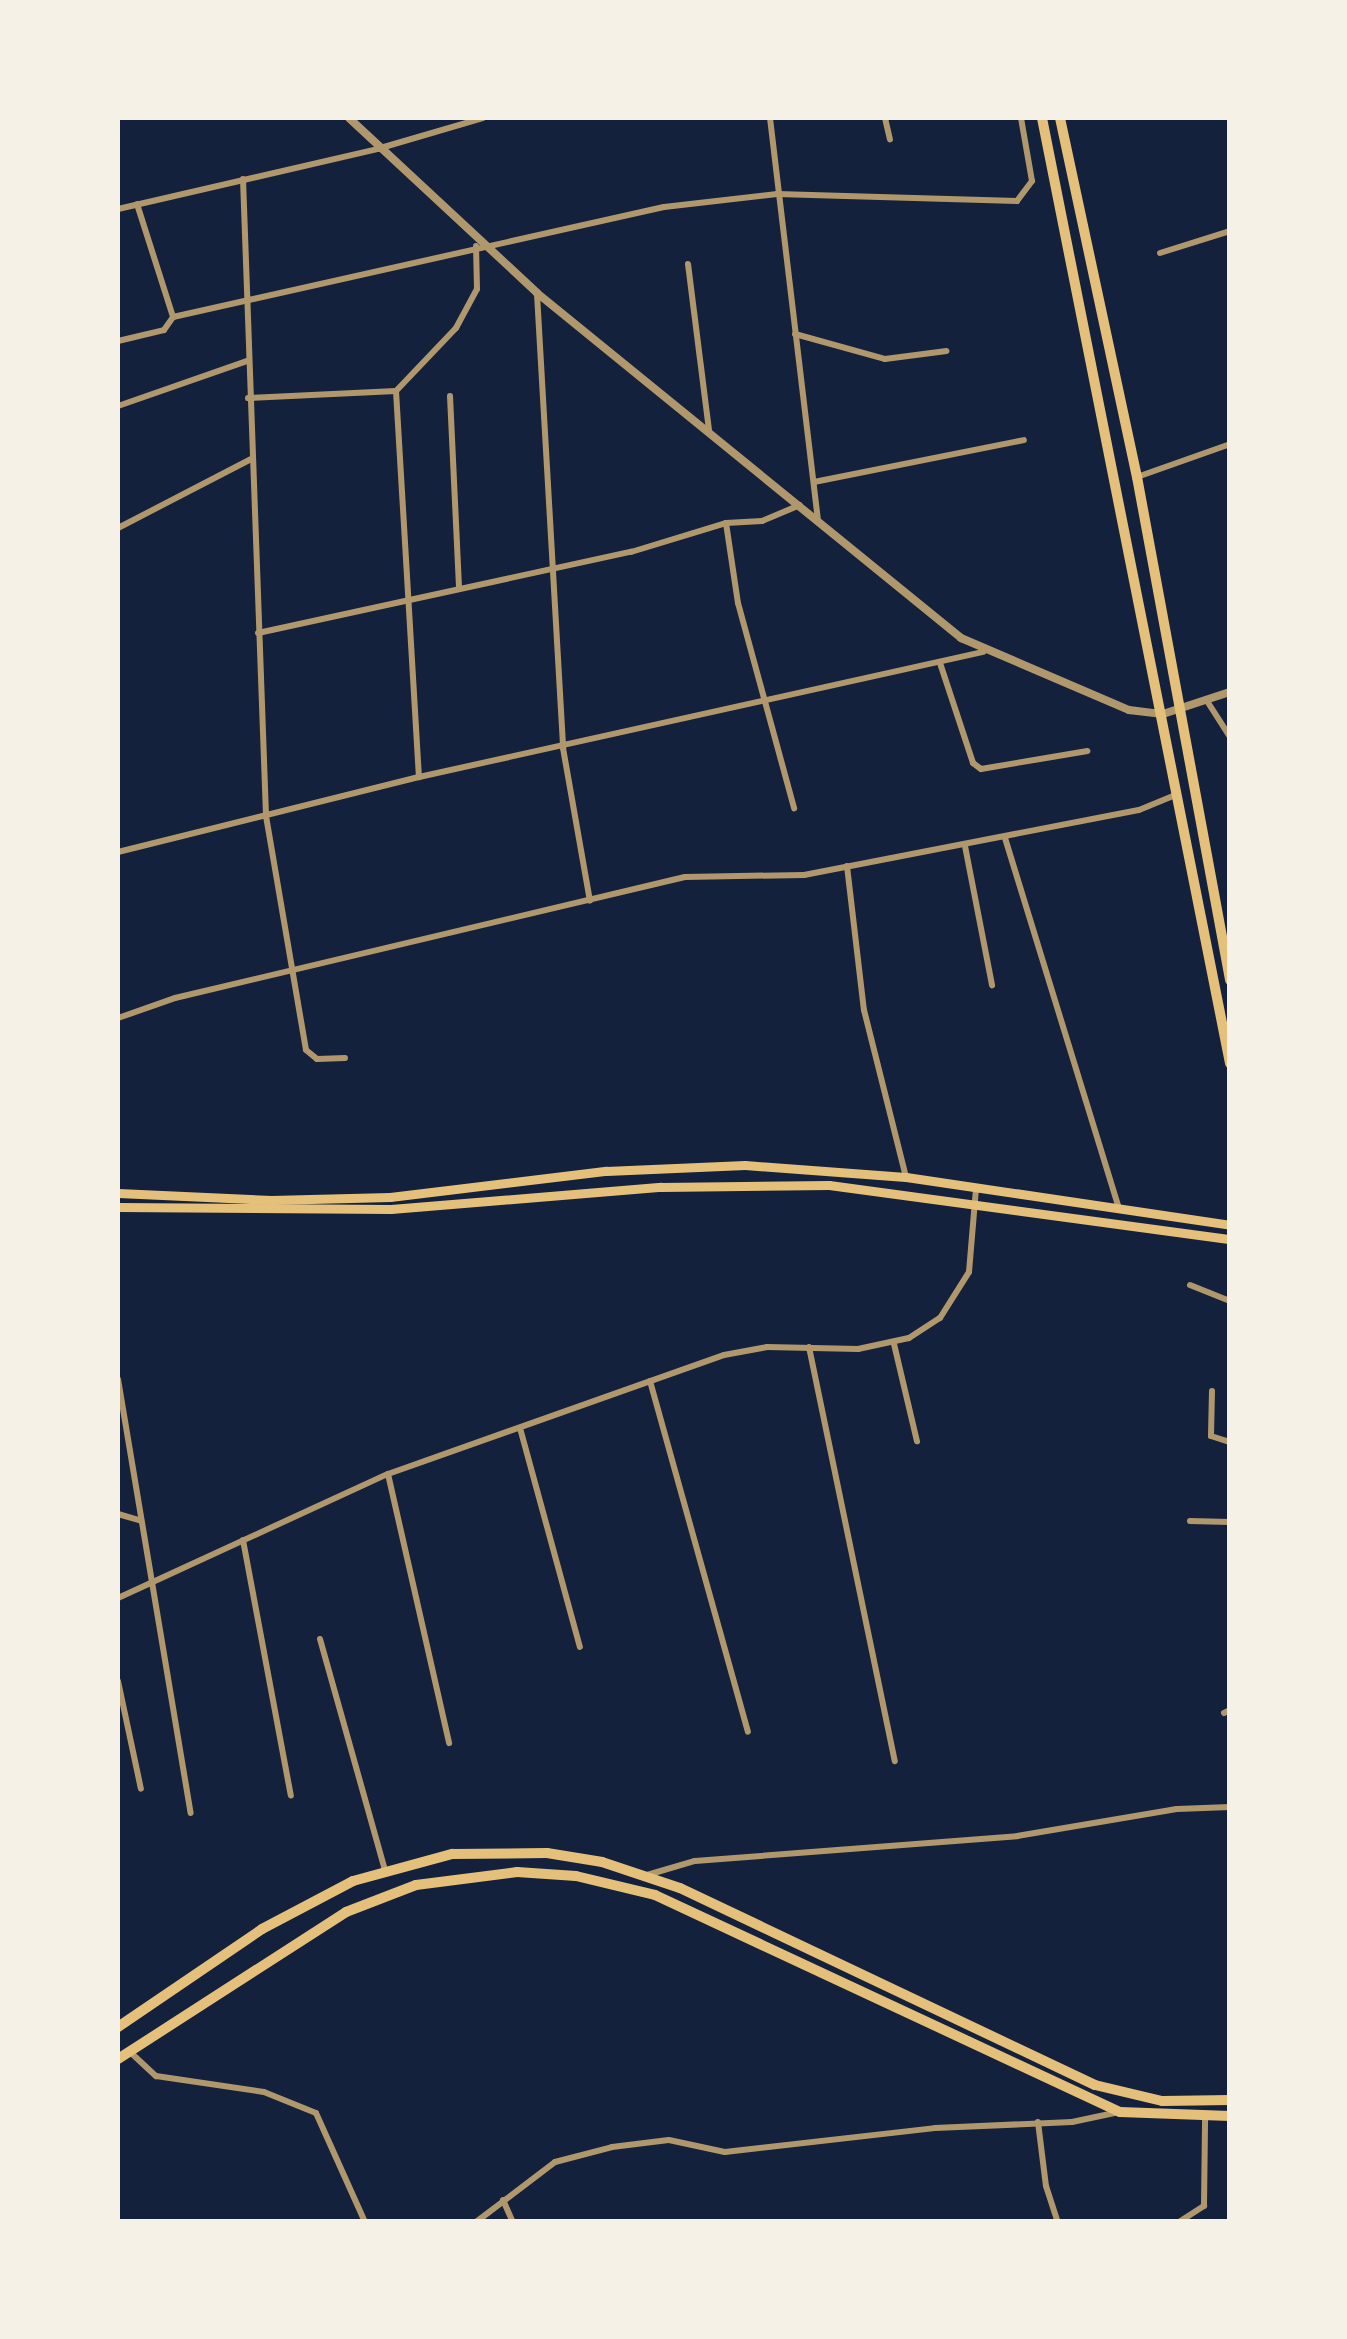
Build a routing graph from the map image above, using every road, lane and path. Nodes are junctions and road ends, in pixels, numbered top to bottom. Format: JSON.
{"nodes":[{"id":1,"x":350,"y":118,"type":"edge"},
{"id":2,"x":482,"y":118,"type":"edge"},
{"id":3,"x":770,"y":118,"type":"edge"},
{"id":4,"x":885,"y":118,"type":"edge"},
{"id":5,"x":1021,"y":118,"type":"edge"},
{"id":6,"x":1042,"y":118,"type":"edge"},
{"id":7,"x":1060,"y":118,"type":"edge"},
{"id":8,"x":890,"y":139,"type":"dead end"},
{"id":9,"x":377,"y":149,"type":"junction"},
{"id":10,"x":243,"y":179,"type":"junction"},
{"id":11,"x":777,"y":194,"type":"junction"},
{"id":12,"x":136,"y":203,"type":"junction"},
{"id":13,"x":118,"y":209,"type":"edge"},
{"id":14,"x":1230,"y":231,"type":"edge"},
{"id":15,"x":479,"y":246,"type":"junction"},
{"id":16,"x":1160,"y":252,"type":"dead end"},
{"id":17,"x":688,"y":264,"type":"dead end"},
{"id":18,"x":537,"y":293,"type":"junction"},
{"id":19,"x":248,"y":300,"type":"junction"},
{"id":20,"x":173,"y":317,"type":"junction"},
{"id":21,"x":795,"y":334,"type":"junction"},
{"id":22,"x":118,"y":341,"type":"edge"},
{"id":23,"x":946,"y":351,"type":"dead end"},
{"id":24,"x":247,"y":361,"type":"junction"},
{"id":25,"x":396,"y":391,"type":"junction"},
{"id":26,"x":450,"y":396,"type":"dead end"},
{"id":27,"x":248,"y":398,"type":"junction"},
{"id":28,"x":118,"y":406,"type":"edge"},
{"id":29,"x":709,"y":430,"type":"junction"},
{"id":30,"x":1024,"y":440,"type":"dead end"},
{"id":31,"x":1230,"y":444,"type":"edge"},
{"id":32,"x":251,"y":459,"type":"junction"},
{"id":33,"x":1137,"y":476,"type":"junction"},
{"id":34,"x":814,"y":482,"type":"junction"},
{"id":35,"x":801,"y":504,"type":"junction"},
{"id":36,"x":818,"y":518,"type":"junction"},
{"id":37,"x":726,"y":523,"type":"junction"},
{"id":38,"x":118,"y":528,"type":"edge"},
{"id":39,"x":549,"y":569,"type":"junction"},
{"id":40,"x":459,"y":588,"type":"junction"},
{"id":41,"x":408,"y":598,"type":"junction"},
{"id":42,"x":258,"y":633,"type":"junction"},
{"id":43,"x":983,"y":652,"type":"junction"},
{"id":44,"x":940,"y":662,"type":"junction"},
{"id":45,"x":1230,"y":692,"type":"edge"},
{"id":46,"x":1207,"y":701,"type":"junction"},
{"id":47,"x":765,"y":702,"type":"junction"},
{"id":48,"x":1179,"y":709,"type":"junction"},
{"id":49,"x":1163,"y":714,"type":"junction"},
{"id":50,"x":1230,"y":738,"type":"edge"},
{"id":51,"x":563,"y":748,"type":"junction"},
{"id":52,"x":1087,"y":751,"type":"dead end"},
{"id":53,"x":418,"y":777,"type":"junction"},
{"id":54,"x":1178,"y":794,"type":"junction"},
{"id":55,"x":794,"y":808,"type":"dead end"},
{"id":56,"x":266,"y":816,"type":"junction"},
{"id":57,"x":1005,"y":838,"type":"junction"},
{"id":58,"x":965,"y":846,"type":"junction"},
{"id":59,"x":118,"y":852,"type":"edge"},
{"id":60,"x":847,"y":866,"type":"junction"},
{"id":61,"x":590,"y":901,"type":"junction"},
{"id":62,"x":292,"y":970,"type":"junction"},
{"id":63,"x":1230,"y":980,"type":"edge"},
{"id":64,"x":992,"y":985,"type":"dead end"},
{"id":65,"x":118,"y":1018,"type":"edge"},
{"id":66,"x":345,"y":1058,"type":"dead end"},
{"id":67,"x":1230,"y":1063,"type":"edge"},
{"id":68,"x":906,"y":1177,"type":"junction"},
{"id":69,"x":976,"y":1188,"type":"junction"},
{"id":70,"x":118,"y":1194,"type":"edge"},
{"id":71,"x":976,"y":1206,"type":"junction"},
{"id":72,"x":118,"y":1207,"type":"edge"},
{"id":73,"x":1119,"y":1209,"type":"junction"},
{"id":74,"x":1230,"y":1225,"type":"edge"},
{"id":75,"x":1230,"y":1239,"type":"edge"},
{"id":76,"x":1190,"y":1285,"type":"dead end"},
{"id":77,"x":1230,"y":1301,"type":"edge"},
{"id":78,"x":894,"y":1344,"type":"junction"},
{"id":79,"x":809,"y":1346,"type":"junction"},
{"id":80,"x":118,"y":1379,"type":"edge"},
{"id":81,"x":650,"y":1381,"type":"junction"},
{"id":82,"x":1212,"y":1392,"type":"dead end"},
{"id":83,"x":520,"y":1428,"type":"junction"},
{"id":84,"x":916,"y":1440,"type":"dead end"},
{"id":85,"x":1230,"y":1442,"type":"edge"},
{"id":86,"x":388,"y":1474,"type":"junction"},
{"id":87,"x":118,"y":1514,"type":"edge"},
{"id":88,"x":139,"y":1520,"type":"junction"},
{"id":89,"x":1190,"y":1521,"type":"dead end"},
{"id":90,"x":1230,"y":1522,"type":"edge"},
{"id":91,"x":243,"y":1540,"type":"junction"},
{"id":92,"x":156,"y":1581,"type":"junction"},
{"id":93,"x":118,"y":1598,"type":"edge"},
{"id":94,"x":320,"y":1639,"type":"dead end"},
{"id":95,"x":580,"y":1647,"type":"dead end"},
{"id":96,"x":118,"y":1682,"type":"edge"},
{"id":97,"x":748,"y":1732,"type":"dead end"},
{"id":98,"x":449,"y":1742,"type":"dead end"},
{"id":99,"x":895,"y":1760,"type":"dead end"},
{"id":100,"x":141,"y":1789,"type":"dead end"},
{"id":101,"x":291,"y":1796,"type":"dead end"},
{"id":102,"x":1230,"y":1808,"type":"edge"},
{"id":103,"x":191,"y":1813,"type":"dead end"},
{"id":104,"x":385,"y":1870,"type":"junction"},
{"id":105,"x":647,"y":1875,"type":"junction"},
{"id":106,"x":118,"y":2027,"type":"edge"},
{"id":107,"x":129,"y":2052,"type":"junction"},
{"id":108,"x":118,"y":2059,"type":"edge"},
{"id":109,"x":1230,"y":2100,"type":"edge"},
{"id":110,"x":1120,"y":2112,"type":"junction"},
{"id":111,"x":1230,"y":2116,"type":"edge"},
{"id":112,"x":1205,"y":2119,"type":"junction"},
{"id":113,"x":1038,"y":2122,"type":"junction"},
{"id":114,"x":503,"y":2200,"type":"junction"},
{"id":115,"x":365,"y":2222,"type":"edge"},
{"id":116,"x":476,"y":2222,"type":"edge"},
{"id":117,"x":513,"y":2222,"type":"edge"},
{"id":118,"x":1058,"y":2222,"type":"edge"},
{"id":119,"x":1179,"y":2222,"type":"edge"}],
"edges":[{"from":1,"to":9,"type":"street"},
{"from":2,"to":9,"type":"street"},
{"from":3,"to":11,"type":"street"},
{"from":4,"to":8,"type":"street"},
{"from":5,"to":11,"type":"street"},
{"from":6,"to":49,"type":"highway"},
{"from":7,"to":33,"type":"highway"},
{"from":9,"to":10,"type":"street"},
{"from":9,"to":15,"type":"street"},
{"from":10,"to":12,"type":"street"},
{"from":10,"to":19,"type":"street"},
{"from":11,"to":15,"type":"street"},
{"from":11,"to":21,"type":"street"},
{"from":12,"to":13,"type":"street"},
{"from":12,"to":20,"type":"street"},
{"from":14,"to":16,"type":"street"},
{"from":15,"to":18,"type":"street"},
{"from":15,"to":19,"type":"street"},
{"from":15,"to":25,"type":"street"},
{"from":17,"to":29,"type":"street"},
{"from":18,"to":29,"type":"street"},
{"from":18,"to":39,"type":"street"},
{"from":19,"to":20,"type":"street"},
{"from":19,"to":24,"type":"street"},
{"from":20,"to":22,"type":"street"},
{"from":21,"to":23,"type":"street"},
{"from":21,"to":34,"type":"street"},
{"from":24,"to":27,"type":"street"},
{"from":24,"to":28,"type":"street"},
{"from":25,"to":27,"type":"street"},
{"from":25,"to":41,"type":"street"},
{"from":26,"to":40,"type":"street"},
{"from":27,"to":32,"type":"street"},
{"from":29,"to":35,"type":"street"},
{"from":30,"to":34,"type":"street"},
{"from":31,"to":33,"type":"street"},
{"from":32,"to":38,"type":"street"},
{"from":32,"to":42,"type":"street"},
{"from":33,"to":48,"type":"highway"},
{"from":34,"to":36,"type":"street"},
{"from":35,"to":36,"type":"street"},
{"from":35,"to":37,"type":"street"},
{"from":36,"to":43,"type":"street"},
{"from":37,"to":39,"type":"street"},
{"from":37,"to":47,"type":"street"},
{"from":39,"to":40,"type":"street"},
{"from":39,"to":51,"type":"street"},
{"from":40,"to":41,"type":"street"},
{"from":41,"to":42,"type":"street"},
{"from":41,"to":53,"type":"street"},
{"from":42,"to":56,"type":"street"},
{"from":43,"to":44,"type":"street"},
{"from":43,"to":49,"type":"street"},
{"from":44,"to":47,"type":"street"},
{"from":44,"to":52,"type":"street"},
{"from":45,"to":46,"type":"street"},
{"from":46,"to":48,"type":"street"},
{"from":46,"to":50,"type":"street"},
{"from":47,"to":51,"type":"street"},
{"from":47,"to":55,"type":"street"},
{"from":48,"to":49,"type":"street"},
{"from":48,"to":63,"type":"highway"},
{"from":49,"to":54,"type":"highway"},
{"from":51,"to":53,"type":"street"},
{"from":51,"to":61,"type":"street"},
{"from":53,"to":56,"type":"street"},
{"from":54,"to":57,"type":"street"},
{"from":54,"to":67,"type":"highway"},
{"from":56,"to":59,"type":"street"},
{"from":56,"to":62,"type":"street"},
{"from":57,"to":58,"type":"street"},
{"from":57,"to":73,"type":"street"},
{"from":58,"to":60,"type":"street"},
{"from":58,"to":64,"type":"street"},
{"from":60,"to":61,"type":"street"},
{"from":60,"to":68,"type":"street"},
{"from":61,"to":62,"type":"street"},
{"from":62,"to":65,"type":"street"},
{"from":62,"to":66,"type":"street"},
{"from":68,"to":69,"type":"main road"},
{"from":68,"to":70,"type":"main road"},
{"from":69,"to":71,"type":"street"},
{"from":69,"to":73,"type":"main road"},
{"from":71,"to":72,"type":"main road"},
{"from":71,"to":75,"type":"main road"},
{"from":71,"to":78,"type":"street"},
{"from":73,"to":74,"type":"main road"},
{"from":76,"to":77,"type":"street"},
{"from":78,"to":79,"type":"street"},
{"from":78,"to":84,"type":"street"},
{"from":79,"to":81,"type":"street"},
{"from":79,"to":99,"type":"street"},
{"from":80,"to":88,"type":"street"},
{"from":81,"to":83,"type":"street"},
{"from":81,"to":97,"type":"street"},
{"from":82,"to":85,"type":"street"},
{"from":83,"to":86,"type":"street"},
{"from":83,"to":95,"type":"street"},
{"from":86,"to":91,"type":"street"},
{"from":86,"to":98,"type":"street"},
{"from":87,"to":88,"type":"street"},
{"from":88,"to":92,"type":"street"},
{"from":89,"to":90,"type":"street"},
{"from":91,"to":92,"type":"street"},
{"from":91,"to":101,"type":"street"},
{"from":92,"to":93,"type":"street"},
{"from":92,"to":103,"type":"street"},
{"from":94,"to":104,"type":"street"},
{"from":96,"to":100,"type":"street"},
{"from":102,"to":105,"type":"street"},
{"from":104,"to":105,"type":"highway"},
{"from":104,"to":106,"type":"highway"},
{"from":105,"to":109,"type":"highway"},
{"from":107,"to":108,"type":"highway"},
{"from":107,"to":110,"type":"highway"},
{"from":107,"to":115,"type":"street"},
{"from":110,"to":112,"type":"highway"},
{"from":110,"to":113,"type":"street"},
{"from":111,"to":112,"type":"highway"},
{"from":112,"to":119,"type":"street"},
{"from":113,"to":114,"type":"street"},
{"from":113,"to":118,"type":"street"},
{"from":114,"to":116,"type":"street"},
{"from":114,"to":117,"type":"street"}]}
